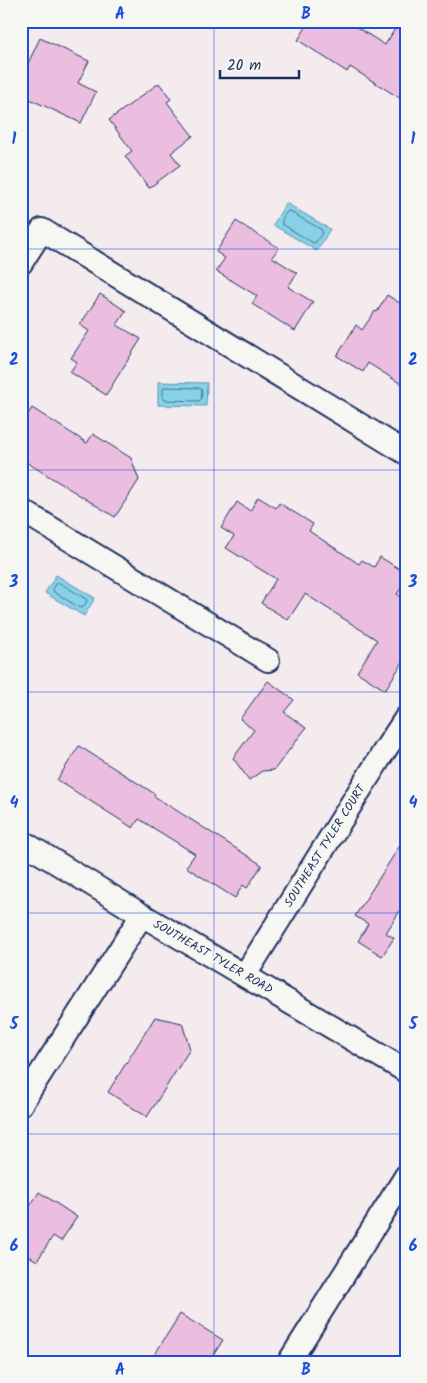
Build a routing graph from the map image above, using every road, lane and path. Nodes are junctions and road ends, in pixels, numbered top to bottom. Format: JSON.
{"nodes":[{"id":1,"x":21,"y":264,"type":"edge"},
{"id":2,"x":406,"y":453,"type":"edge"},
{"id":3,"x":21,"y":510,"type":"edge"},
{"id":4,"x":268,"y":660,"type":"dead end"},
{"id":5,"x":406,"y":718,"type":"edge"},
{"id":6,"x":21,"y":842,"type":"edge"},
{"id":7,"x":142,"y":915,"type":"junction"},
{"id":8,"x":245,"y":975,"type":"junction"},
{"id":9,"x":406,"y":1071,"type":"edge"},
{"id":10,"x":21,"y":1104,"type":"edge"},
{"id":11,"x":406,"y":1176,"type":"edge"},
{"id":12,"x":289,"y":1362,"type":"edge"}],
"edges":[{"from":1,"to":2,"type":"street"},
{"from":3,"to":4,"type":"street"},
{"from":5,"to":8,"type":"street","name":"SOUTHEAST TYLER COURT"},
{"from":6,"to":7,"type":"street","name":"SOUTHEAST TYLER ROAD"},
{"from":7,"to":8,"type":"street","name":"SOUTHEAST TYLER ROAD"},
{"from":7,"to":10,"type":"street"},
{"from":8,"to":9,"type":"street","name":"SOUTHEAST TYLER ROAD"},
{"from":11,"to":12,"type":"street"}]}
